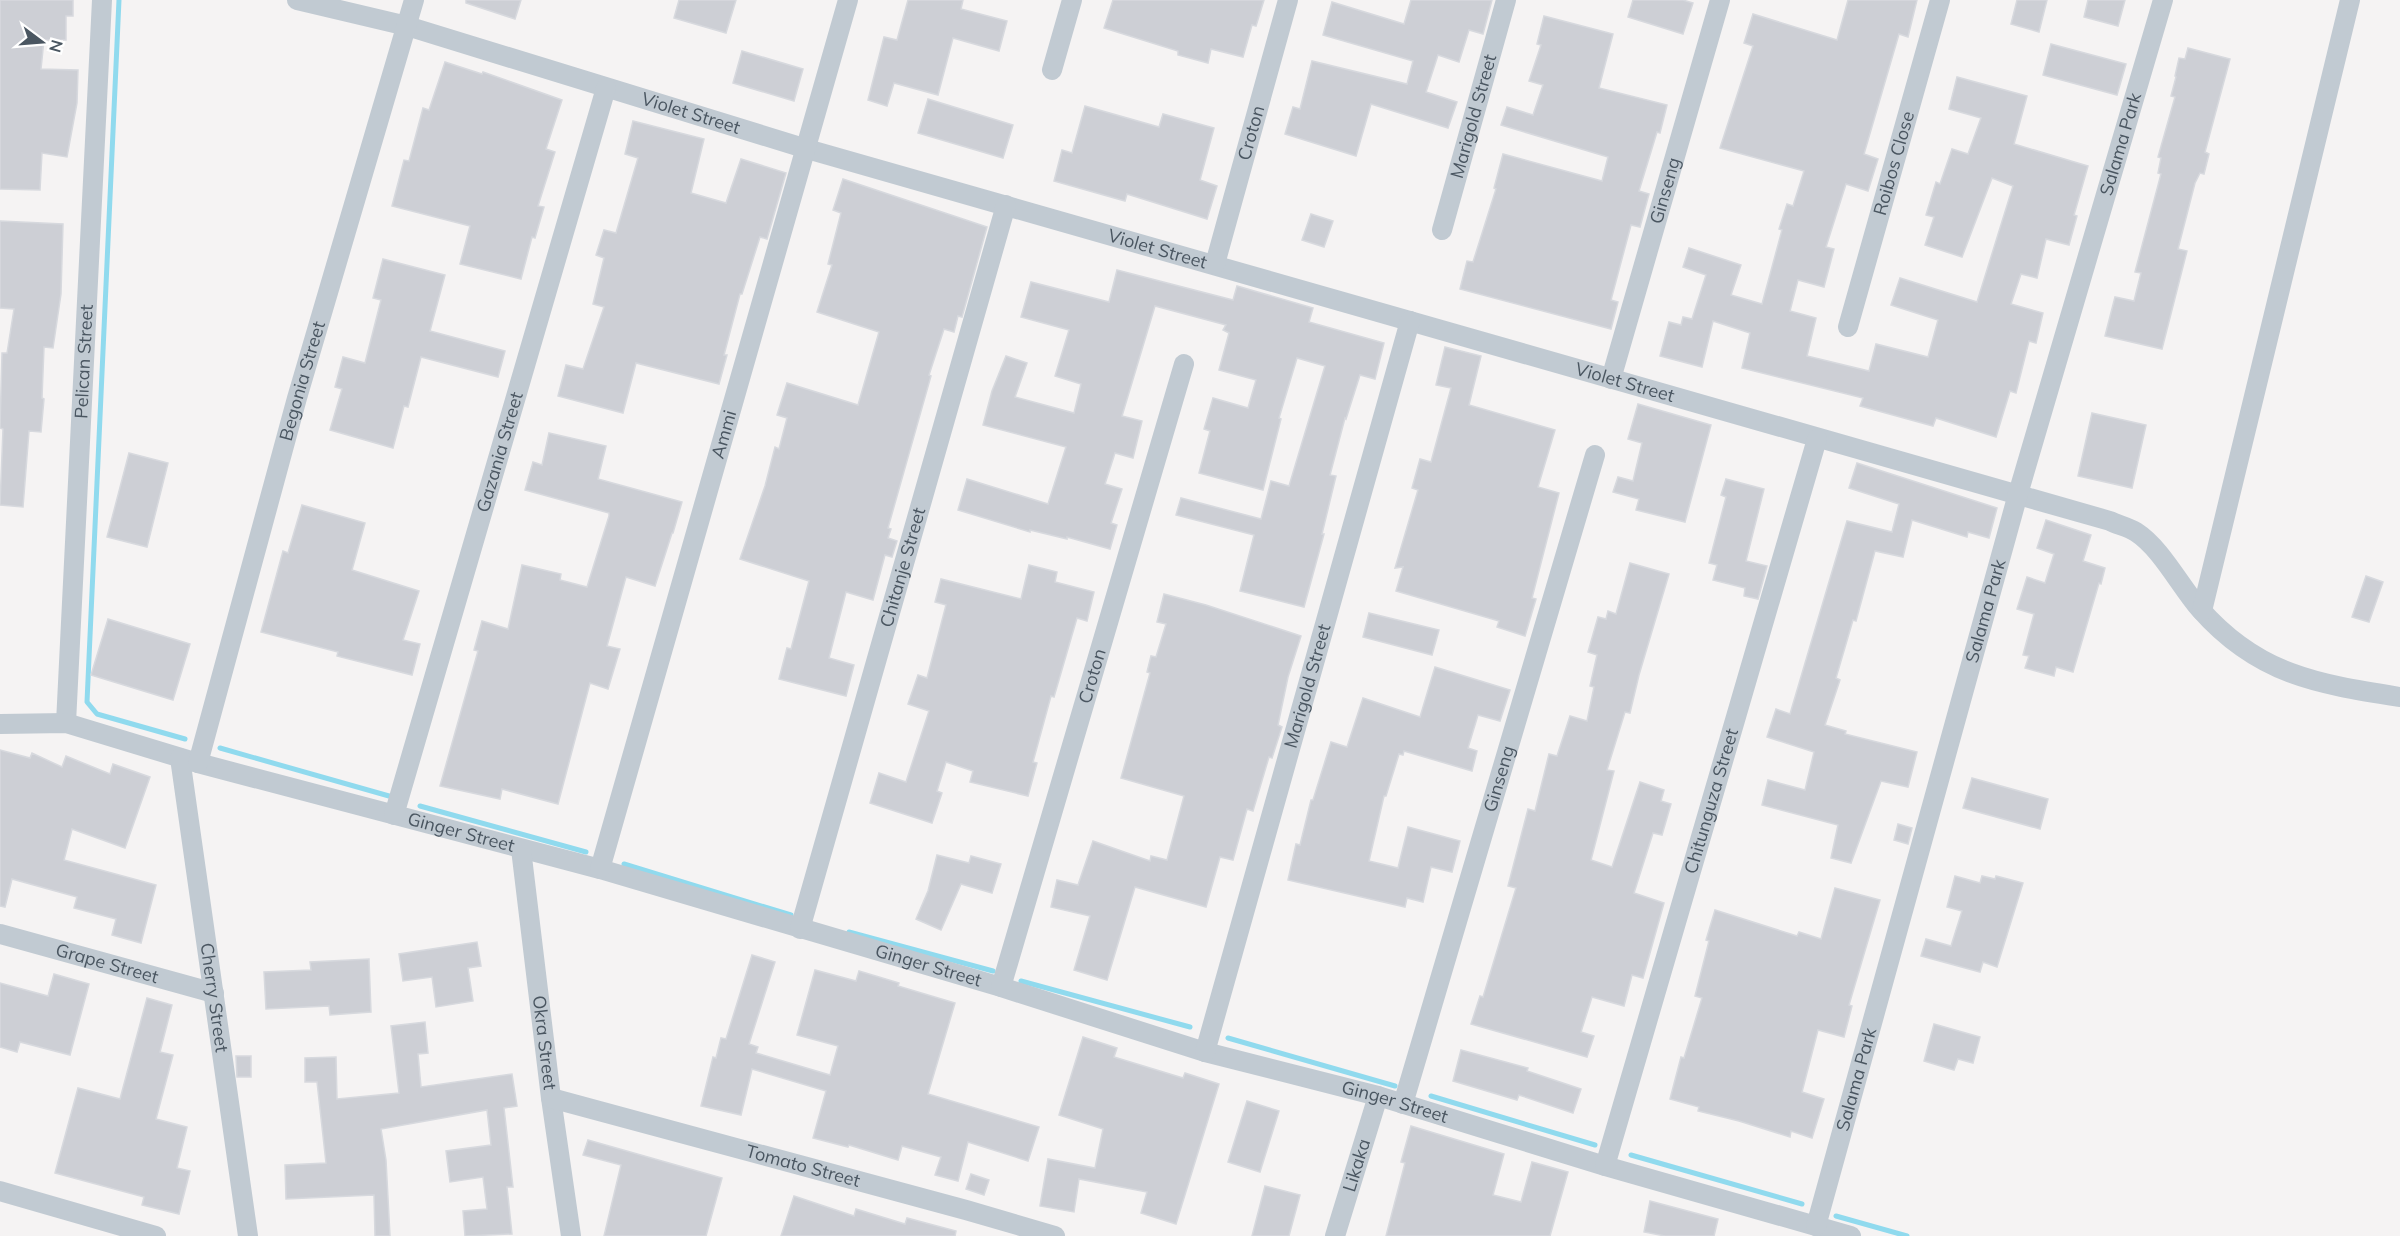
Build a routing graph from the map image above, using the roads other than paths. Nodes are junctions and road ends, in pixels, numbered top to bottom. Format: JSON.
{"nodes":[{"id":1,"x":102,"y":0,"type":"edge"},
{"id":2,"x":297,"y":0,"type":"edge"},
{"id":3,"x":414,"y":0,"type":"edge"},
{"id":4,"x":848,"y":0,"type":"edge"},
{"id":5,"x":1072,"y":0,"type":"edge"},
{"id":6,"x":1288,"y":0,"type":"edge"},
{"id":7,"x":1506,"y":0,"type":"edge"},
{"id":8,"x":1720,"y":0,"type":"edge"},
{"id":9,"x":1940,"y":0,"type":"edge"},
{"id":10,"x":2163,"y":0,"type":"edge"},
{"id":11,"x":2350,"y":0,"type":"edge"},
{"id":12,"x":407,"y":26,"type":"junction"},
{"id":13,"x":1052,"y":70,"type":"dead end"},
{"id":14,"x":606,"y":88,"type":"junction"},
{"id":15,"x":807,"y":148,"type":"junction"},
{"id":16,"x":1006,"y":205,"type":"junction"},
{"id":17,"x":1442,"y":231,"type":"dead end"},
{"id":18,"x":1215,"y":264,"type":"junction"},
{"id":19,"x":1410,"y":321,"type":"junction"},
{"id":20,"x":1848,"y":327,"type":"dead end"},
{"id":21,"x":1184,"y":364,"type":"dead end"},
{"id":22,"x":1611,"y":379,"type":"junction"},
{"id":23,"x":1817,"y":439,"type":"junction"},
{"id":24,"x":1595,"y":455,"type":"dead end"},
{"id":25,"x":2018,"y":494,"type":"junction"},
{"id":26,"x":2202,"y":611,"type":"junction"},
{"id":27,"x":2400,"y":697,"type":"edge"},
{"id":28,"x":66,"y":723,"type":"junction"},
{"id":29,"x":0,"y":724,"type":"edge"},
{"id":30,"x":189,"y":760,"type":"junction"},
{"id":31,"x":394,"y":815,"type":"junction"},
{"id":32,"x":521,"y":849,"type":"junction"},
{"id":33,"x":600,"y":869,"type":"junction"},
{"id":34,"x":800,"y":929,"type":"junction"},
{"id":35,"x":0,"y":934,"type":"edge"},
{"id":36,"x":1001,"y":987,"type":"junction"},
{"id":37,"x":214,"y":993,"type":"junction"},
{"id":38,"x":1205,"y":1052,"type":"junction"},
{"id":39,"x":1378,"y":1096,"type":"junction"},
{"id":40,"x":551,"y":1098,"type":"junction"},
{"id":41,"x":1402,"y":1104,"type":"junction"},
{"id":42,"x":1605,"y":1166,"type":"junction"},
{"id":43,"x":0,"y":1191,"type":"edge"},
{"id":44,"x":1816,"y":1226,"type":"junction"},
{"id":45,"x":156,"y":1236,"type":"edge"},
{"id":46,"x":248,"y":1236,"type":"edge"},
{"id":47,"x":571,"y":1236,"type":"edge"},
{"id":48,"x":1055,"y":1236,"type":"edge"},
{"id":49,"x":1335,"y":1236,"type":"edge"},
{"id":50,"x":1851,"y":1236,"type":"edge"}],
"edges":[{"from":1,"to":28,"type":"street","name":"Pelican Street"},
{"from":2,"to":12,"type":"street","name":"Violet Street"},
{"from":3,"to":12,"type":"street","name":"Begonia Street"},
{"from":4,"to":15,"type":"street","name":"Ammi"},
{"from":5,"to":13,"type":"street"},
{"from":6,"to":18,"type":"street","name":"Croton"},
{"from":7,"to":17,"type":"street","name":"Marigold Street"},
{"from":8,"to":22,"type":"street","name":"Ginseng"},
{"from":9,"to":20,"type":"street","name":"Roibos Close"},
{"from":10,"to":25,"type":"street","name":"Salama Park"},
{"from":11,"to":26,"type":"street"},
{"from":12,"to":14,"type":"street","name":"Violet Street"},
{"from":12,"to":30,"type":"street","name":"Begonia Street"},
{"from":14,"to":15,"type":"street","name":"Violet Street"},
{"from":14,"to":31,"type":"street","name":"Gazania Street"},
{"from":15,"to":16,"type":"street","name":"Violet Street"},
{"from":15,"to":33,"type":"street","name":"Ammi"},
{"from":16,"to":18,"type":"street","name":"Violet Street"},
{"from":16,"to":34,"type":"street","name":"Chitanje Street"},
{"from":18,"to":19,"type":"street","name":"Violet Street"},
{"from":19,"to":22,"type":"street","name":"Violet Street"},
{"from":19,"to":38,"type":"street","name":"Marigold Street"},
{"from":21,"to":36,"type":"street","name":"Croton"},
{"from":22,"to":23,"type":"street","name":"Violet Street"},
{"from":23,"to":25,"type":"street","name":"Violet Street"},
{"from":23,"to":42,"type":"street","name":"Chitunguza Street"},
{"from":24,"to":41,"type":"street","name":"Ginseng"},
{"from":25,"to":26,"type":"street","name":"Violet Street"},
{"from":25,"to":44,"type":"street","name":"Salama Park"},
{"from":26,"to":27,"type":"street","name":"Violet Street"},
{"from":28,"to":29,"type":"street","name":"Ginger Street"},
{"from":28,"to":30,"type":"street","name":"Ginger Street"},
{"from":30,"to":31,"type":"street","name":"Ginger Street"},
{"from":30,"to":37,"type":"street","name":"Cherry Street"},
{"from":31,"to":32,"type":"street","name":"Ginger Street"},
{"from":32,"to":33,"type":"street","name":"Ginger Street"},
{"from":32,"to":40,"type":"street","name":"Okra Street"},
{"from":33,"to":34,"type":"street","name":"Ginger Street"},
{"from":34,"to":36,"type":"street","name":"Ginger Street"},
{"from":35,"to":37,"type":"street","name":"Grape Street"},
{"from":36,"to":38,"type":"street","name":"Ginger Street"},
{"from":37,"to":46,"type":"street","name":"Cherry Street"},
{"from":38,"to":39,"type":"street","name":"Ginger Street"},
{"from":39,"to":41,"type":"street","name":"Ginger Street"},
{"from":39,"to":49,"type":"street","name":"Likaka"},
{"from":40,"to":47,"type":"street","name":"Okra Street"},
{"from":40,"to":48,"type":"street","name":"Tomato Street"},
{"from":41,"to":42,"type":"street","name":"Ginger Street"},
{"from":42,"to":44,"type":"street","name":"Ginger Street"},
{"from":43,"to":45,"type":"street"},
{"from":44,"to":50,"type":"street","name":"Ginger Street"}]}
